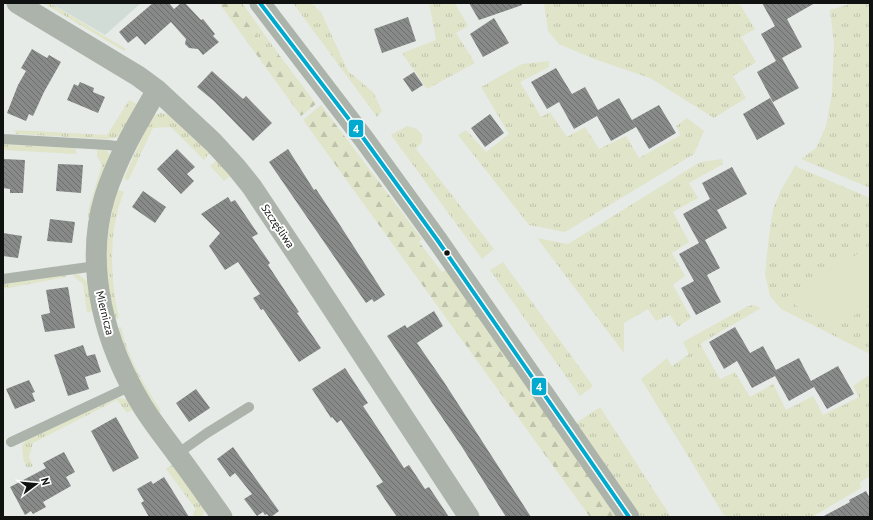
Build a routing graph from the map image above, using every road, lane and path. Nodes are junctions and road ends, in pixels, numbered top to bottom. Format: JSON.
{"nodes":[{"id":1,"x":17,"y":3,"type":"edge"},
{"id":2,"x":260,"y":3,"type":"edge"},
{"id":3,"x":157,"y":90,"type":"junction"},
{"id":4,"x":3,"y":139,"type":"edge"},
{"id":5,"x":124,"y":151,"type":"junction"},
{"id":6,"x":96,"y":266,"type":"junction"},
{"id":7,"x":3,"y":279,"type":"edge"},
{"id":8,"x":131,"y":386,"type":"junction"},
{"id":9,"x":249,"y":407,"type":"dead end"},
{"id":10,"x":11,"y":442,"type":"dead end"},
{"id":11,"x":177,"y":454,"type":"junction"},
{"id":12,"x":221,"y":516,"type":"edge"},
{"id":13,"x":469,"y":517,"type":"edge"},
{"id":14,"x":629,"y":517,"type":"edge"}],
"edges":[{"from":1,"to":3,"type":"street","name":"Szczęśliwa"},
{"from":2,"to":14,"type":"street"},
{"from":3,"to":5,"type":"street","name":"Miernicza"},
{"from":3,"to":13,"type":"street","name":"Szczęśliwa"},
{"from":4,"to":5,"type":"lane"},
{"from":5,"to":6,"type":"street","name":"Miernicza"},
{"from":6,"to":7,"type":"lane"},
{"from":6,"to":8,"type":"street","name":"Miernicza"},
{"from":8,"to":10,"type":"lane"},
{"from":8,"to":11,"type":"street","name":"Miernicza"},
{"from":9,"to":11,"type":"lane"},
{"from":11,"to":12,"type":"street","name":"Miernicza"}]}
